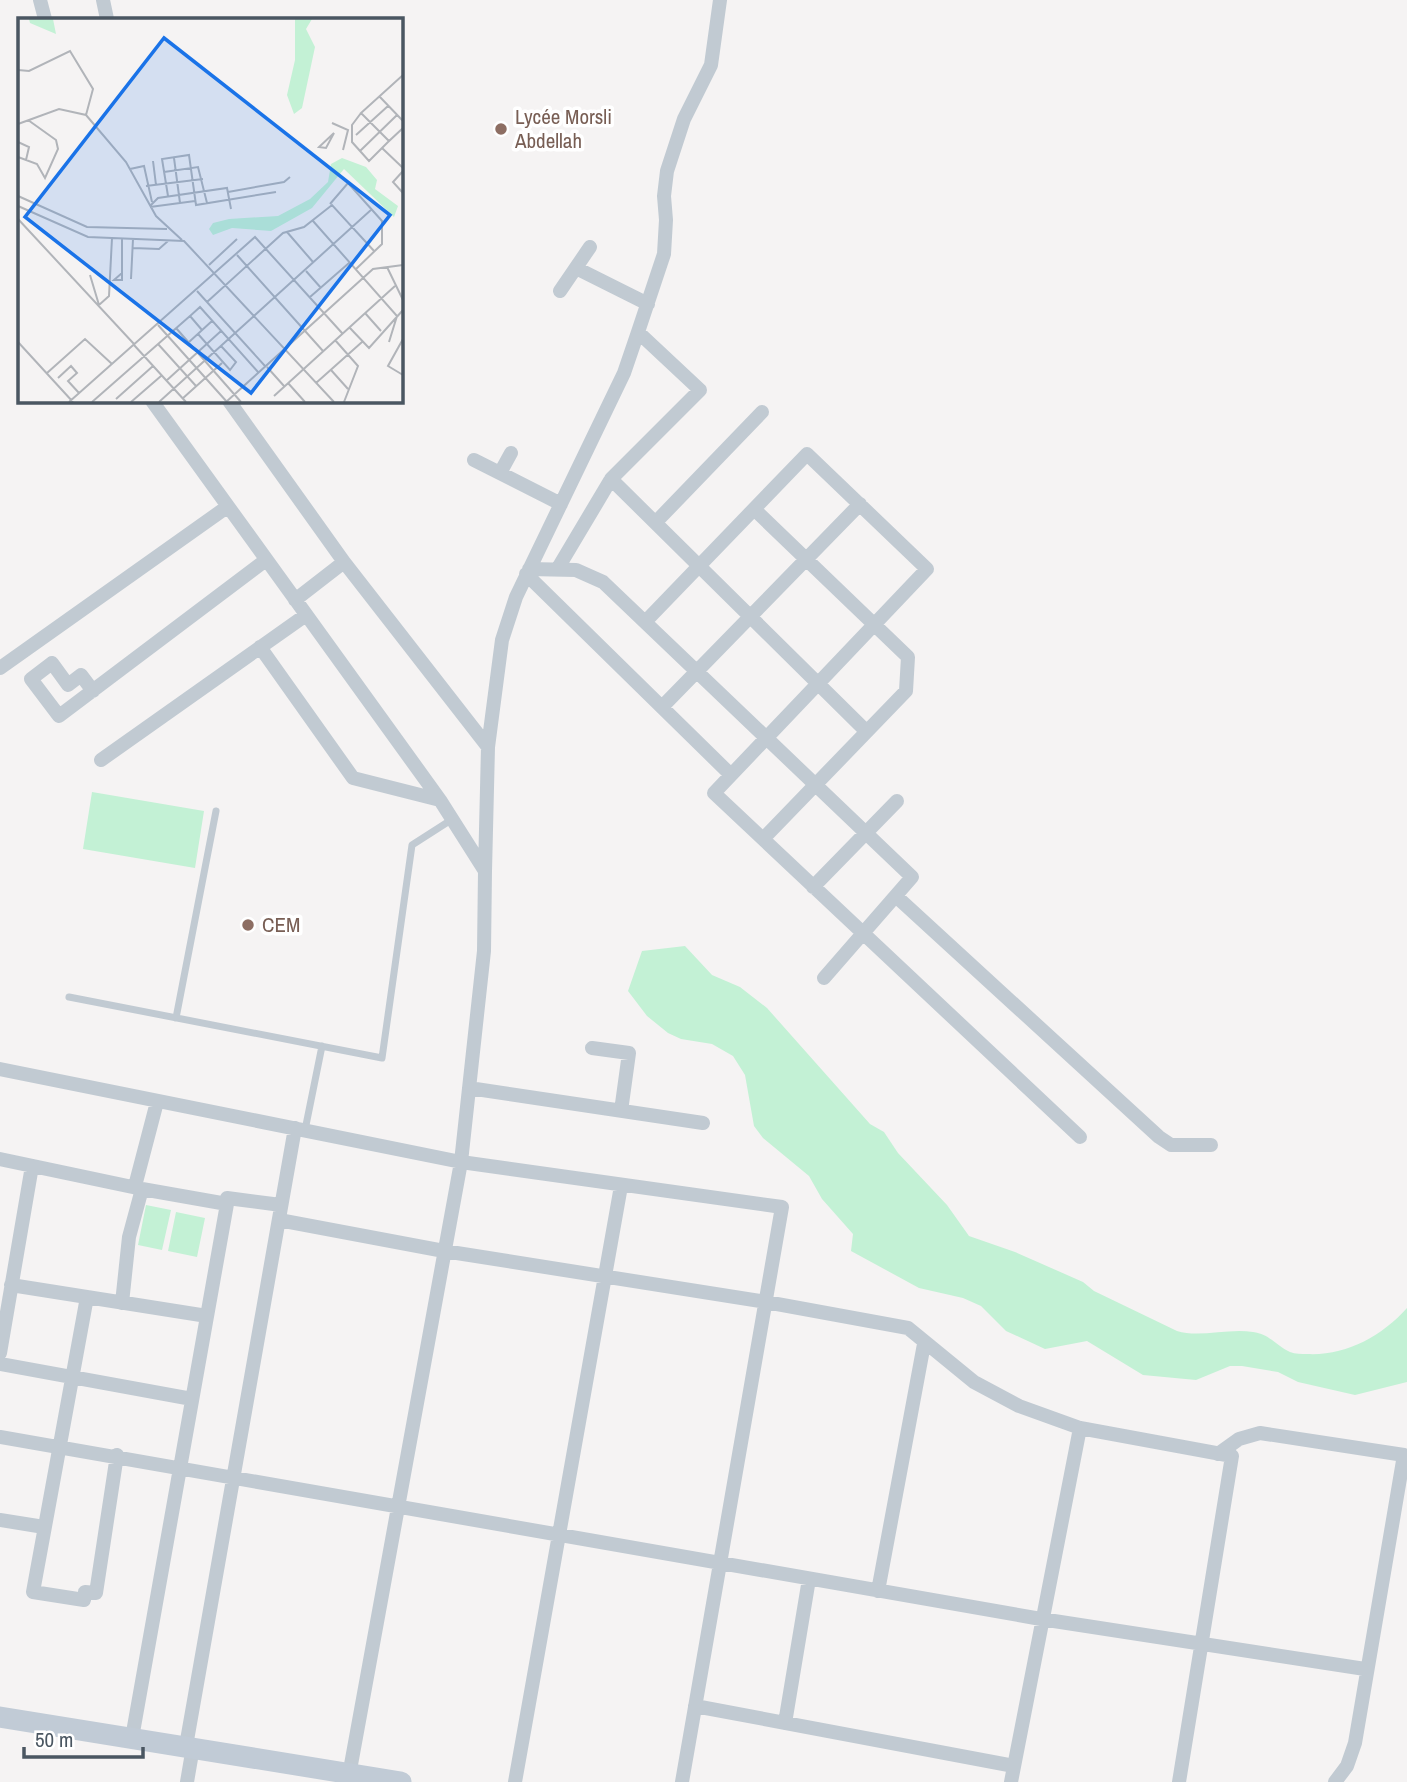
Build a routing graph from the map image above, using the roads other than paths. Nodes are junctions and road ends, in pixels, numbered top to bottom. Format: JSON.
{"nodes":[{"id":1,"x":40,"y":0,"type":"edge"},
{"id":2,"x":103,"y":0,"type":"edge"},
{"id":3,"x":720,"y":0,"type":"edge"},
{"id":4,"x":44,"y":18,"type":"edge"},
{"id":5,"x":107,"y":18,"type":"edge"},
{"id":6,"x":590,"y":247,"type":"dead end"},
{"id":7,"x":576,"y":268,"type":"junction"},
{"id":8,"x":560,"y":291,"type":"dead end"},
{"id":9,"x":648,"y":304,"type":"junction"},
{"id":10,"x":638,"y":332,"type":"junction"},
{"id":11,"x":153,"y":402,"type":"edge"},
{"id":12,"x":230,"y":402,"type":"edge"},
{"id":13,"x":762,"y":412,"type":"dead end"},
{"id":14,"x":511,"y":453,"type":"dead end"},
{"id":15,"x":474,"y":460,"type":"dead end"},
{"id":16,"x":500,"y":473,"type":"junction"},
{"id":17,"x":611,"y":479,"type":"junction"},
{"id":18,"x":561,"y":504,"type":"junction"},
{"id":19,"x":860,"y":504,"type":"junction"},
{"id":20,"x":227,"y":507,"type":"junction"},
{"id":21,"x":754,"y":509,"type":"junction"},
{"id":22,"x":656,"y":522,"type":"junction"},
{"id":23,"x":805,"y":559,"type":"junction"},
{"id":24,"x":266,"y":561,"type":"junction"},
{"id":25,"x":344,"y":562,"type":"junction"},
{"id":26,"x":698,"y":566,"type":"junction"},
{"id":27,"x":558,"y":568,"type":"junction"},
{"id":28,"x":528,"y":571,"type":"junction"},
{"id":29,"x":295,"y":600,"type":"junction"},
{"id":30,"x":306,"y":615,"type":"junction"},
{"id":31,"x":749,"y":616,"type":"junction"},
{"id":32,"x":645,"y":622,"type":"junction"},
{"id":33,"x":874,"y":625,"type":"junction"},
{"id":34,"x":260,"y":647,"type":"junction"},
{"id":35,"x":0,"y":668,"type":"edge"},
{"id":36,"x":695,"y":671,"type":"junction"},
{"id":37,"x":817,"y":684,"type":"junction"},
{"id":38,"x":93,"y":691,"type":"junction"},
{"id":39,"x":662,"y":707,"type":"junction"},
{"id":40,"x":866,"y":731,"type":"junction"},
{"id":41,"x":764,"y":739,"type":"junction"},
{"id":42,"x":488,"y":747,"type":"junction"},
{"id":43,"x":101,"y":760,"type":"dead end"},
{"id":44,"x":730,"y":774,"type":"junction"},
{"id":45,"x":813,"y":785,"type":"junction"},
{"id":46,"x":440,"y":800,"type":"junction"},
{"id":47,"x":897,"y":801,"type":"dead end"},
{"id":48,"x":216,"y":811,"type":"dead end"},
{"id":49,"x":452,"y":820,"type":"junction"},
{"id":50,"x":866,"y":833,"type":"junction"},
{"id":51,"x":763,"y":839,"type":"junction"},
{"id":52,"x":485,"y":871,"type":"junction"},
{"id":53,"x":813,"y":887,"type":"junction"},
{"id":54,"x":898,"y":898,"type":"junction"},
{"id":55,"x":864,"y":934,"type":"junction"},
{"id":56,"x":824,"y":978,"type":"dead end"},
{"id":57,"x":68,"y":997,"type":"dead end"},
{"id":58,"x":176,"y":1018,"type":"junction"},
{"id":59,"x":322,"y":1046,"type":"junction"},
{"id":60,"x":592,"y":1048,"type":"dead end"},
{"id":61,"x":0,"y":1069,"type":"edge"},
{"id":62,"x":469,"y":1088,"type":"junction"},
{"id":63,"x":157,"y":1102,"type":"junction"},
{"id":64,"x":621,"y":1111,"type":"junction"},
{"id":65,"x":703,"y":1123,"type":"dead end"},
{"id":66,"x":300,"y":1129,"type":"junction"},
{"id":67,"x":1080,"y":1137,"type":"dead end"},
{"id":68,"x":1211,"y":1145,"type":"dead end"},
{"id":69,"x":0,"y":1159,"type":"edge"},
{"id":70,"x":461,"y":1162,"type":"junction"},
{"id":71,"x":32,"y":1166,"type":"junction"},
{"id":72,"x":621,"y":1186,"type":"junction"},
{"id":73,"x":139,"y":1188,"type":"junction"},
{"id":74,"x":227,"y":1204,"type":"junction"},
{"id":75,"x":281,"y":1205,"type":"junction"},
{"id":76,"x":279,"y":1220,"type":"junction"},
{"id":77,"x":444,"y":1251,"type":"junction"},
{"id":78,"x":605,"y":1276,"type":"junction"},
{"id":79,"x":11,"y":1285,"type":"junction"},
{"id":80,"x":87,"y":1297,"type":"junction"},
{"id":81,"x":766,"y":1302,"type":"junction"},
{"id":82,"x":122,"y":1303,"type":"junction"},
{"id":83,"x":207,"y":1316,"type":"junction"},
{"id":84,"x":924,"y":1344,"type":"junction"},
{"id":85,"x":0,"y":1353,"type":"edge"},
{"id":86,"x":0,"y":1364,"type":"edge"},
{"id":87,"x":72,"y":1377,"type":"junction"},
{"id":88,"x":192,"y":1399,"type":"junction"},
{"id":89,"x":1080,"y":1428,"type":"junction"},
{"id":90,"x":0,"y":1437,"type":"edge"},
{"id":91,"x":59,"y":1445,"type":"junction"},
{"id":92,"x":1218,"y":1454,"type":"junction"},
{"id":93,"x":117,"y":1455,"type":"junction"},
{"id":94,"x":180,"y":1466,"type":"junction"},
{"id":95,"x":234,"y":1477,"type":"junction"},
{"id":96,"x":396,"y":1506,"type":"junction"},
{"id":97,"x":0,"y":1520,"type":"edge"},
{"id":98,"x":44,"y":1527,"type":"junction"},
{"id":99,"x":560,"y":1533,"type":"junction"},
{"id":100,"x":720,"y":1564,"type":"junction"},
{"id":101,"x":808,"y":1579,"type":"junction"},
{"id":102,"x":878,"y":1591,"type":"junction"},
{"id":103,"x":1041,"y":1619,"type":"junction"},
{"id":104,"x":1201,"y":1644,"type":"junction"},
{"id":105,"x":1365,"y":1669,"type":"junction"},
{"id":106,"x":695,"y":1706,"type":"junction"},
{"id":107,"x":0,"y":1717,"type":"edge"},
{"id":108,"x":785,"y":1723,"type":"junction"},
{"id":109,"x":132,"y":1738,"type":"junction"},
{"id":110,"x":190,"y":1746,"type":"junction"},
{"id":111,"x":1014,"y":1766,"type":"junction"},
{"id":112,"x":349,"y":1777,"type":"edge"},
{"id":113,"x":187,"y":1782,"type":"edge"},
{"id":114,"x":401,"y":1782,"type":"edge"},
{"id":115,"x":515,"y":1782,"type":"edge"},
{"id":116,"x":682,"y":1782,"type":"edge"},
{"id":117,"x":1011,"y":1782,"type":"edge"},
{"id":118,"x":1179,"y":1782,"type":"edge"},
{"id":119,"x":1335,"y":1782,"type":"edge"}],
"edges":[{"from":1,"to":4,"type":"street"},
{"from":2,"to":5,"type":"street"},
{"from":3,"to":9,"type":"street"},
{"from":6,"to":7,"type":"street"},
{"from":7,"to":8,"type":"street"},
{"from":7,"to":9,"type":"street"},
{"from":9,"to":10,"type":"street"},
{"from":10,"to":17,"type":"street"},
{"from":10,"to":18,"type":"street"},
{"from":11,"to":20,"type":"street"},
{"from":12,"to":25,"type":"street"},
{"from":13,"to":22,"type":"street"},
{"from":14,"to":16,"type":"street"},
{"from":15,"to":16,"type":"street"},
{"from":16,"to":18,"type":"street"},
{"from":17,"to":22,"type":"street"},
{"from":17,"to":27,"type":"street"},
{"from":18,"to":28,"type":"street"},
{"from":19,"to":21,"type":"street"},
{"from":19,"to":23,"type":"street"},
{"from":19,"to":33,"type":"street"},
{"from":20,"to":24,"type":"street"},
{"from":20,"to":35,"type":"street"},
{"from":21,"to":23,"type":"street"},
{"from":21,"to":26,"type":"street"},
{"from":22,"to":26,"type":"street"},
{"from":23,"to":31,"type":"street"},
{"from":23,"to":33,"type":"street"},
{"from":24,"to":29,"type":"street"},
{"from":24,"to":38,"type":"street"},
{"from":25,"to":29,"type":"street"},
{"from":25,"to":42,"type":"street"},
{"from":26,"to":31,"type":"street"},
{"from":26,"to":32,"type":"street"},
{"from":27,"to":28,"type":"street"},
{"from":27,"to":32,"type":"street"},
{"from":28,"to":39,"type":"street"},
{"from":28,"to":42,"type":"street"},
{"from":29,"to":30,"type":"street"},
{"from":30,"to":34,"type":"street"},
{"from":30,"to":46,"type":"street"},
{"from":31,"to":36,"type":"street"},
{"from":31,"to":37,"type":"street"},
{"from":32,"to":36,"type":"street"},
{"from":33,"to":37,"type":"street"},
{"from":33,"to":40,"type":"street"},
{"from":34,"to":43,"type":"street"},
{"from":34,"to":46,"type":"street"},
{"from":36,"to":39,"type":"street"},
{"from":36,"to":41,"type":"street"},
{"from":37,"to":40,"type":"street"},
{"from":37,"to":41,"type":"street"},
{"from":38,"to":38,"type":"street"},
{"from":39,"to":44,"type":"street"},
{"from":40,"to":45,"type":"street"},
{"from":41,"to":44,"type":"street"},
{"from":41,"to":45,"type":"street"},
{"from":42,"to":52,"type":"street"},
{"from":44,"to":51,"type":"street"},
{"from":45,"to":50,"type":"street"},
{"from":45,"to":51,"type":"street"},
{"from":46,"to":49,"type":"street"},
{"from":47,"to":50,"type":"street"},
{"from":48,"to":58,"type":"lane"},
{"from":49,"to":52,"type":"street"},
{"from":49,"to":59,"type":"lane"},
{"from":50,"to":53,"type":"street"},
{"from":50,"to":54,"type":"street"},
{"from":51,"to":53,"type":"street"},
{"from":52,"to":62,"type":"street"},
{"from":53,"to":55,"type":"street"},
{"from":54,"to":55,"type":"street"},
{"from":54,"to":68,"type":"street"},
{"from":55,"to":56,"type":"street"},
{"from":55,"to":67,"type":"street"},
{"from":57,"to":58,"type":"lane"},
{"from":58,"to":59,"type":"lane"},
{"from":59,"to":66,"type":"lane"},
{"from":60,"to":64,"type":"street"},
{"from":61,"to":63,"type":"street"},
{"from":62,"to":64,"type":"street"},
{"from":62,"to":70,"type":"street"},
{"from":63,"to":66,"type":"street"},
{"from":63,"to":73,"type":"street"},
{"from":64,"to":65,"type":"street"},
{"from":66,"to":70,"type":"street"},
{"from":66,"to":75,"type":"street"},
{"from":69,"to":71,"type":"street"},
{"from":70,"to":72,"type":"street"},
{"from":70,"to":77,"type":"street"},
{"from":71,"to":73,"type":"street"},
{"from":71,"to":79,"type":"street"},
{"from":72,"to":78,"type":"street"},
{"from":72,"to":81,"type":"street"},
{"from":73,"to":74,"type":"street"},
{"from":73,"to":82,"type":"street"},
{"from":74,"to":75,"type":"street"},
{"from":74,"to":83,"type":"street"},
{"from":75,"to":76,"type":"street"},
{"from":76,"to":77,"type":"street"},
{"from":76,"to":95,"type":"street"},
{"from":77,"to":78,"type":"street"},
{"from":77,"to":96,"type":"street"},
{"from":78,"to":81,"type":"street"},
{"from":78,"to":99,"type":"street"},
{"from":79,"to":80,"type":"street"},
{"from":79,"to":85,"type":"street"},
{"from":80,"to":82,"type":"street"},
{"from":80,"to":87,"type":"street"},
{"from":81,"to":84,"type":"street"},
{"from":81,"to":100,"type":"street"},
{"from":82,"to":83,"type":"street"},
{"from":83,"to":88,"type":"street"},
{"from":84,"to":89,"type":"street"},
{"from":84,"to":102,"type":"street"},
{"from":86,"to":87,"type":"street"},
{"from":87,"to":88,"type":"street"},
{"from":87,"to":91,"type":"street"},
{"from":88,"to":94,"type":"street"},
{"from":89,"to":92,"type":"street"},
{"from":89,"to":103,"type":"street"},
{"from":90,"to":91,"type":"street"},
{"from":91,"to":93,"type":"street"},
{"from":91,"to":98,"type":"street"},
{"from":92,"to":104,"type":"street"},
{"from":92,"to":105,"type":"street"},
{"from":93,"to":94,"type":"street"},
{"from":93,"to":98,"type":"street"},
{"from":94,"to":95,"type":"street"},
{"from":94,"to":109,"type":"street"},
{"from":95,"to":96,"type":"street"},
{"from":95,"to":110,"type":"street"},
{"from":96,"to":99,"type":"street"},
{"from":96,"to":112,"type":"street"},
{"from":97,"to":98,"type":"street"},
{"from":99,"to":100,"type":"street"},
{"from":99,"to":115,"type":"street"},
{"from":100,"to":101,"type":"street"},
{"from":100,"to":106,"type":"street"},
{"from":101,"to":102,"type":"street"},
{"from":101,"to":108,"type":"street"},
{"from":102,"to":103,"type":"street"},
{"from":103,"to":104,"type":"street"},
{"from":103,"to":111,"type":"street"},
{"from":104,"to":105,"type":"street"},
{"from":104,"to":118,"type":"street"},
{"from":105,"to":119,"type":"street"},
{"from":106,"to":108,"type":"street"},
{"from":106,"to":116,"type":"street"},
{"from":107,"to":109,"type":"main road"},
{"from":108,"to":111,"type":"street"},
{"from":109,"to":110,"type":"main road"},
{"from":110,"to":112,"type":"main road"},
{"from":110,"to":113,"type":"street"},
{"from":111,"to":117,"type":"street"},
{"from":112,"to":114,"type":"main road"}]}
